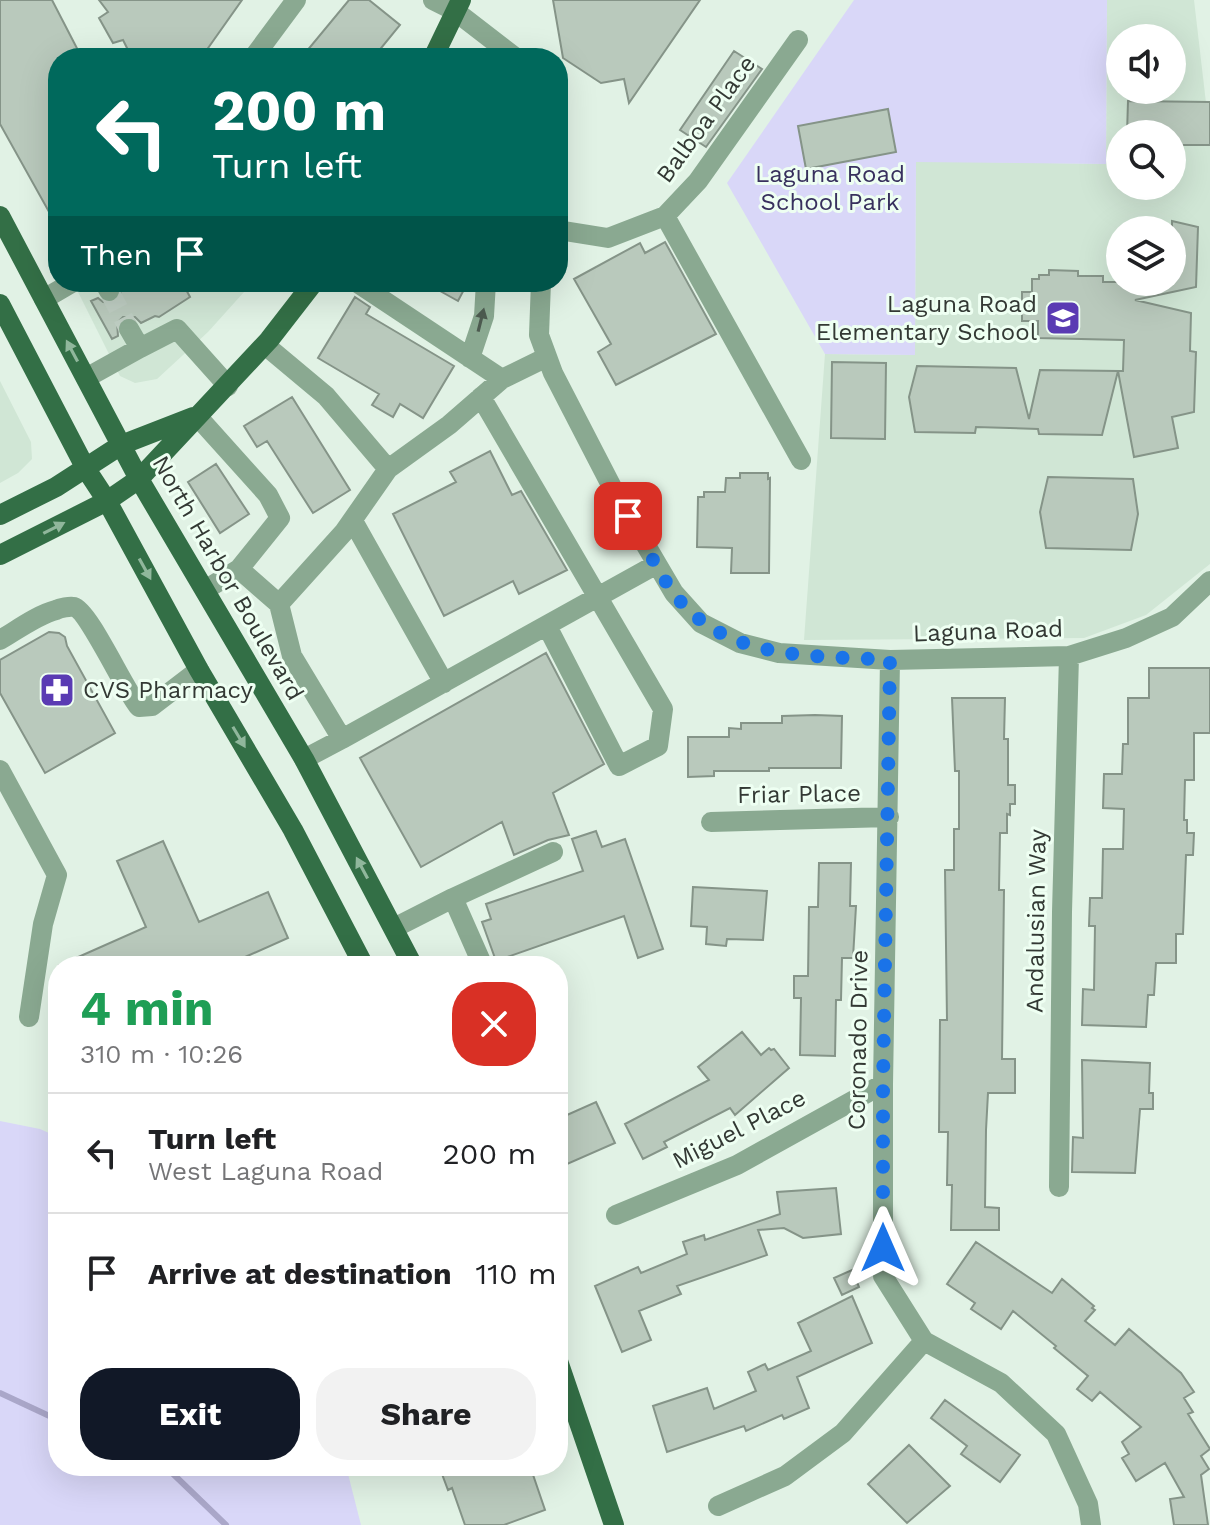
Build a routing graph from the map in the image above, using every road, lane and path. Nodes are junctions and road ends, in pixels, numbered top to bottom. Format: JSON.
{"nodes":[{"id":1,"x":296,"y":0,"type":"edge"},
{"id":2,"x":433,"y":0,"type":"edge"},
{"id":3,"x":458,"y":6,"type":"edge"},
{"id":4,"x":798,"y":40,"type":"dead end"},
{"id":5,"x":260,"y":48,"type":"edge"},
{"id":6,"x":438,"y":48,"type":"edge"},
{"id":7,"x":505,"y":48,"type":"edge"},
{"id":8,"x":0,"y":216,"type":"edge"},
{"id":9,"x":665,"y":216,"type":"junction"},
{"id":10,"x":568,"y":232,"type":"edge"},
{"id":11,"x":56,"y":292,"type":"edge"},
{"id":12,"x":306,"y":292,"type":"edge"},
{"id":13,"x":371,"y":292,"type":"edge"},
{"id":14,"x":485,"y":292,"type":"edge"},
{"id":15,"x":541,"y":292,"type":"edge"},
{"id":16,"x":44,"y":299,"type":"junction"},
{"id":17,"x":0,"y":304,"type":"edge"},
{"id":18,"x":129,"y":329,"type":"tunnel mouth"},
{"id":19,"x":265,"y":345,"type":"junction"},
{"id":20,"x":140,"y":348,"type":"junction"},
{"id":21,"x":547,"y":357,"type":"junction"},
{"id":22,"x":470,"y":358,"type":"junction"},
{"id":23,"x":86,"y":378,"type":"junction"},
{"id":24,"x":502,"y":379,"type":"junction"},
{"id":25,"x":228,"y":386,"type":"junction"},
{"id":26,"x":481,"y":397,"type":"junction"},
{"id":27,"x":197,"y":416,"type":"junction"},
{"id":28,"x":121,"y":445,"type":"junction"},
{"id":29,"x":801,"y":460,"type":"dead end"},
{"id":30,"x":86,"y":469,"type":"junction"},
{"id":31,"x":388,"y":469,"type":"junction"},
{"id":32,"x":139,"y":479,"type":"junction"},
{"id":33,"x":107,"y":501,"type":"junction"},
{"id":34,"x":0,"y":515,"type":"edge"},
{"id":35,"x":353,"y":521,"type":"junction"},
{"id":36,"x":0,"y":555,"type":"edge"},
{"id":37,"x":657,"y":564,"type":"junction"},
{"id":38,"x":239,"y":569,"type":"junction"},
{"id":39,"x":1210,"y":581,"type":"edge"},
{"id":40,"x":205,"y":590,"type":"junction"},
{"id":41,"x":599,"y":597,"type":"junction"},
{"id":42,"x":279,"y":604,"type":"junction"},
{"id":43,"x":547,"y":626,"type":"junction"},
{"id":44,"x":0,"y":640,"type":"edge"},
{"id":45,"x":1069,"y":656,"type":"junction"},
{"id":46,"x":890,"y":660,"type":"junction"},
{"id":47,"x":199,"y":670,"type":"junction"},
{"id":48,"x":444,"y":683,"type":"junction"},
{"id":49,"x":342,"y":739,"type":"junction"},
{"id":50,"x":304,"y":759,"type":"junction"},
{"id":51,"x":3,"y":784,"type":"edge"},
{"id":52,"x":889,"y":817,"type":"junction"},
{"id":53,"x":711,"y":822,"type":"dead end"},
{"id":54,"x":553,"y":852,"type":"dead end"},
{"id":55,"x":453,"y":898,"type":"junction"},
{"id":56,"x":394,"y":928,"type":"junction"},
{"id":57,"x":359,"y":956,"type":"edge"},
{"id":58,"x":408,"y":956,"type":"edge"},
{"id":59,"x":479,"y":956,"type":"edge"},
{"id":60,"x":29,"y":1017,"type":"dead end"},
{"id":61,"x":883,"y":1084,"type":"junction"},
{"id":62,"x":1059,"y":1187,"type":"dead end"},
{"id":63,"x":616,"y":1215,"type":"dead end"},
{"id":64,"x":924,"y":1341,"type":"junction"},
{"id":65,"x":568,"y":1390,"type":"edge"},
{"id":66,"x":718,"y":1506,"type":"dead end"},
{"id":67,"x":614,"y":1525,"type":"edge"},
{"id":68,"x":1091,"y":1525,"type":"edge"}],
"edges":[{"from":1,"to":5,"type":"street"},
{"from":2,"to":3,"type":"street"},
{"from":3,"to":6,"type":"main road"},
{"from":3,"to":7,"type":"street"},
{"from":4,"to":9,"type":"street","name":"Balboa Place"},
{"from":8,"to":16,"type":"main road","name":"North Harbor Boulevard"},
{"from":9,"to":10,"type":"street","name":"Balboa Place"},
{"from":9,"to":29,"type":"street"},
{"from":11,"to":16,"type":"street"},
{"from":12,"to":19,"type":"main road"},
{"from":13,"to":22,"type":"street"},
{"from":22,"to":14,"type":"street","one_way":true},
{"from":15,"to":21,"type":"street","name":"Laguna Road"},
{"from":23,"to":16,"type":"main road","name":"North Harbor Boulevard","one_way":true},
{"from":17,"to":30,"type":"main road"},
{"from":18,"to":20,"type":"street"},
{"from":19,"to":25,"type":"main road"},
{"from":19,"to":31,"type":"street"},
{"from":20,"to":23,"type":"street"},
{"from":20,"to":25,"type":"street"},
{"from":21,"to":24,"type":"street"},
{"from":21,"to":37,"type":"street","name":"Laguna Road"},
{"from":22,"to":24,"type":"street"},
{"from":23,"to":28,"type":"main road","name":"North Harbor Boulevard"},
{"from":24,"to":26,"type":"street"},
{"from":25,"to":27,"type":"main road"},
{"from":26,"to":31,"type":"street"},
{"from":26,"to":41,"type":"street"},
{"from":27,"to":28,"type":"main road"},
{"from":27,"to":32,"type":"main road"},
{"from":27,"to":38,"type":"street"},
{"from":28,"to":30,"type":"main road"},
{"from":28,"to":32,"type":"main road","name":"North Harbor Boulevard"},
{"from":30,"to":33,"type":"main road"},
{"from":30,"to":34,"type":"main road"},
{"from":31,"to":35,"type":"street"},
{"from":32,"to":33,"type":"main road"},
{"from":32,"to":40,"type":"main road","name":"North Harbor Boulevard"},
{"from":36,"to":33,"type":"main road","one_way":true},
{"from":33,"to":47,"type":"main road","one_way":true},
{"from":35,"to":42,"type":"street"},
{"from":35,"to":48,"type":"street"},
{"from":37,"to":41,"type":"street"},
{"from":37,"to":46,"type":"street","name":"Laguna Road"},
{"from":38,"to":40,"type":"street"},
{"from":38,"to":42,"type":"street"},
{"from":39,"to":45,"type":"street","name":"Laguna Road"},
{"from":40,"to":50,"type":"main road","name":"North Harbor Boulevard"},
{"from":41,"to":43,"type":"street"},
{"from":41,"to":43,"type":"street"},
{"from":42,"to":49,"type":"street"},
{"from":43,"to":48,"type":"street"},
{"from":44,"to":47,"type":"street"},
{"from":45,"to":46,"type":"street","name":"Laguna Road"},
{"from":45,"to":62,"type":"street","name":"Andalusian Way"},
{"from":46,"to":52,"type":"street","name":"Coronado Drive"},
{"from":47,"to":57,"type":"main road","one_way":true},
{"from":48,"to":49,"type":"street"},
{"from":49,"to":50,"type":"street"},
{"from":56,"to":50,"type":"main road","name":"North Harbor Boulevard","one_way":true},
{"from":51,"to":60,"type":"street"},
{"from":52,"to":53,"type":"street","name":"Friar Place"},
{"from":52,"to":61,"type":"street","name":"Coronado Drive"},
{"from":54,"to":55,"type":"street"},
{"from":55,"to":56,"type":"street"},
{"from":55,"to":59,"type":"street"},
{"from":56,"to":58,"type":"main road","name":"North Harbor Boulevard"},
{"from":61,"to":63,"type":"street","name":"Miguel Place"},
{"from":61,"to":64,"type":"street","name":"Coronado Drive"},
{"from":64,"to":66,"type":"street"},
{"from":64,"to":68,"type":"street","name":"Coronado Drive"},
{"from":65,"to":67,"type":"main road"}]}
